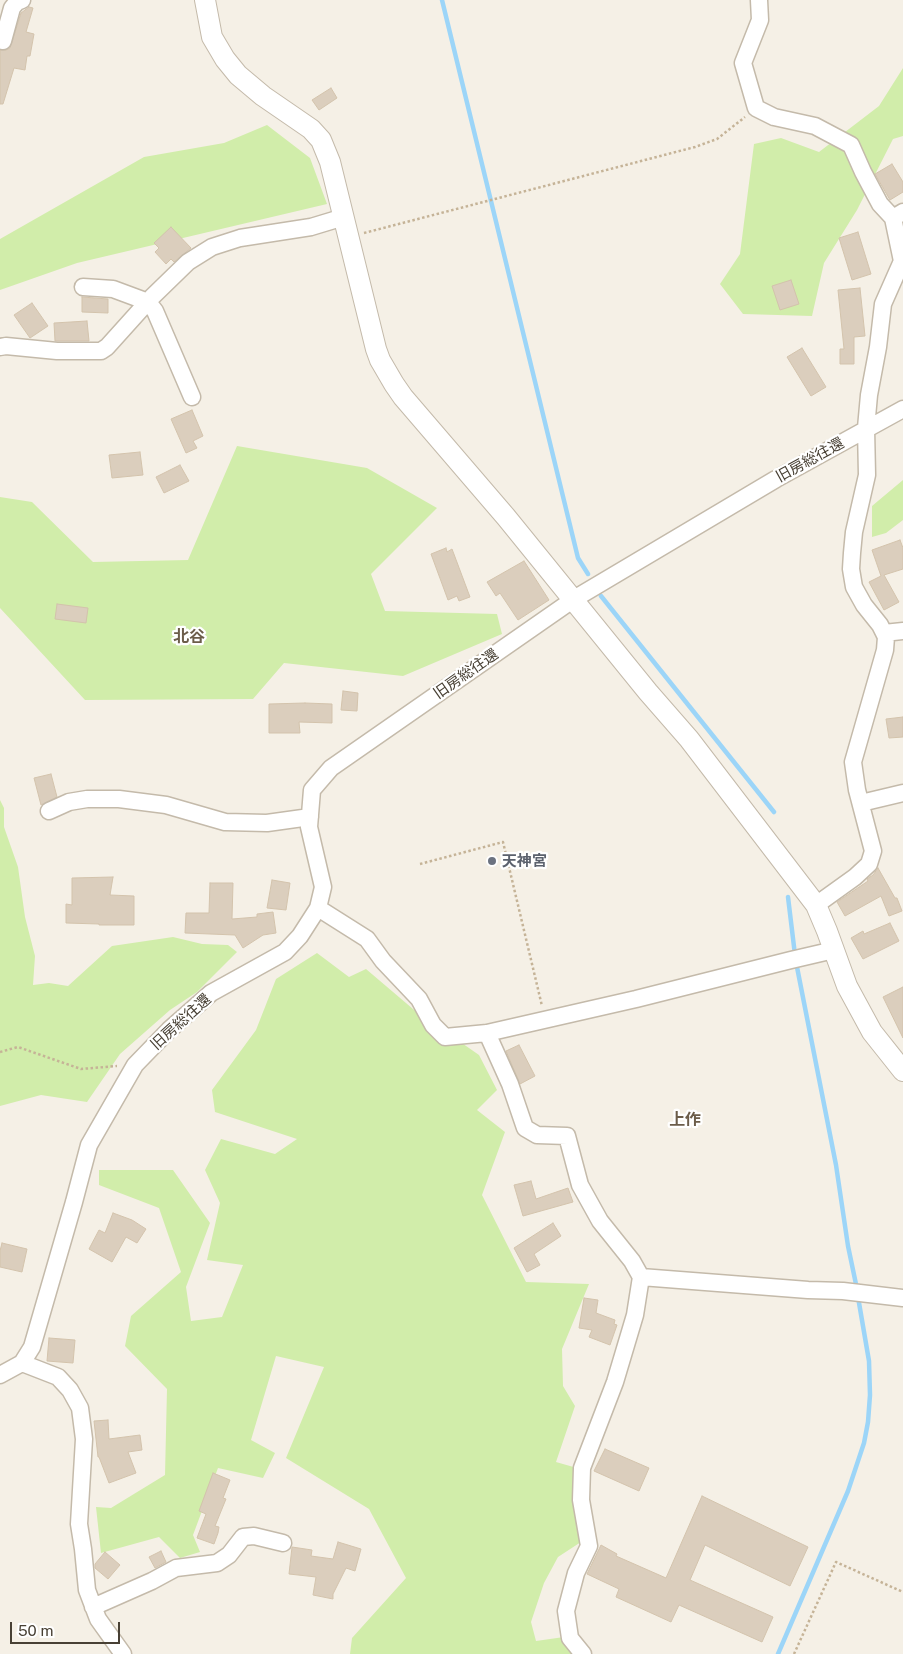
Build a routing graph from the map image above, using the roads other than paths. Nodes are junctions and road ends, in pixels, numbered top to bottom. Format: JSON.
{"nodes":[{"id":1,"x":22,"y":0,"type":"edge"},
{"id":2,"x":205,"y":0,"type":"edge"},
{"id":3,"x":759,"y":0,"type":"edge"},
{"id":4,"x":3,"y":41,"type":"dead end"},
{"id":5,"x":898,"y":215,"type":"edge"},
{"id":6,"x":344,"y":217,"type":"junction"},
{"id":7,"x":83,"y":287,"type":"dead end"},
{"id":8,"x":148,"y":302,"type":"junction"},
{"id":9,"x":0,"y":347,"type":"edge"},
{"id":10,"x":192,"y":397,"type":"dead end"},
{"id":11,"x":903,"y":409,"type":"edge"},
{"id":12,"x":866,"y":428,"type":"junction"},
{"id":13,"x":574,"y":599,"type":"junction"},
{"id":14,"x":903,"y":631,"type":"edge"},
{"id":15,"x":884,"y":633,"type":"junction"},
{"id":16,"x":903,"y":793,"type":"edge"},
{"id":17,"x":861,"y":803,"type":"junction"},
{"id":18,"x":49,"y":811,"type":"dead end"},
{"id":19,"x":310,"y":817,"type":"junction"},
{"id":20,"x":816,"y":905,"type":"junction"},
{"id":21,"x":318,"y":908,"type":"junction"},
{"id":22,"x":834,"y":950,"type":"junction"},
{"id":23,"x":487,"y":1033,"type":"junction"},
{"id":24,"x":903,"y":1071,"type":"edge"},
{"id":25,"x":641,"y":1277,"type":"junction"},
{"id":26,"x":903,"y":1298,"type":"edge"},
{"id":27,"x":22,"y":1363,"type":"junction"},
{"id":28,"x":0,"y":1375,"type":"edge"},
{"id":29,"x":283,"y":1543,"type":"dead end"},
{"id":30,"x":93,"y":1607,"type":"junction"},
{"id":31,"x":123,"y":1654,"type":"edge"},
{"id":32,"x":583,"y":1654,"type":"edge"}],
"edges":[{"from":1,"to":4,"type":"street"},
{"from":2,"to":6,"type":"street"},
{"from":3,"to":5,"type":"street"},
{"from":5,"to":12,"type":"street"},
{"from":6,"to":8,"type":"street"},
{"from":6,"to":13,"type":"street"},
{"from":7,"to":8,"type":"street"},
{"from":8,"to":9,"type":"street"},
{"from":8,"to":10,"type":"street"},
{"from":11,"to":12,"type":"street","name":"旧房総往還"},
{"from":12,"to":13,"type":"street","name":"旧房総往還"},
{"from":12,"to":15,"type":"street"},
{"from":13,"to":19,"type":"street","name":"旧房総往還"},
{"from":13,"to":20,"type":"street"},
{"from":14,"to":15,"type":"street"},
{"from":15,"to":17,"type":"street"},
{"from":16,"to":17,"type":"street"},
{"from":17,"to":20,"type":"street"},
{"from":18,"to":19,"type":"street"},
{"from":19,"to":21,"type":"street","name":"旧房総往還"},
{"from":20,"to":22,"type":"street"},
{"from":21,"to":23,"type":"street"},
{"from":21,"to":27,"type":"street","name":"旧房総往還"},
{"from":22,"to":23,"type":"street"},
{"from":22,"to":24,"type":"street"},
{"from":23,"to":25,"type":"street"},
{"from":25,"to":26,"type":"street"},
{"from":25,"to":32,"type":"street"},
{"from":27,"to":28,"type":"street"},
{"from":27,"to":30,"type":"street"},
{"from":29,"to":30,"type":"street"},
{"from":30,"to":31,"type":"street"}]}
